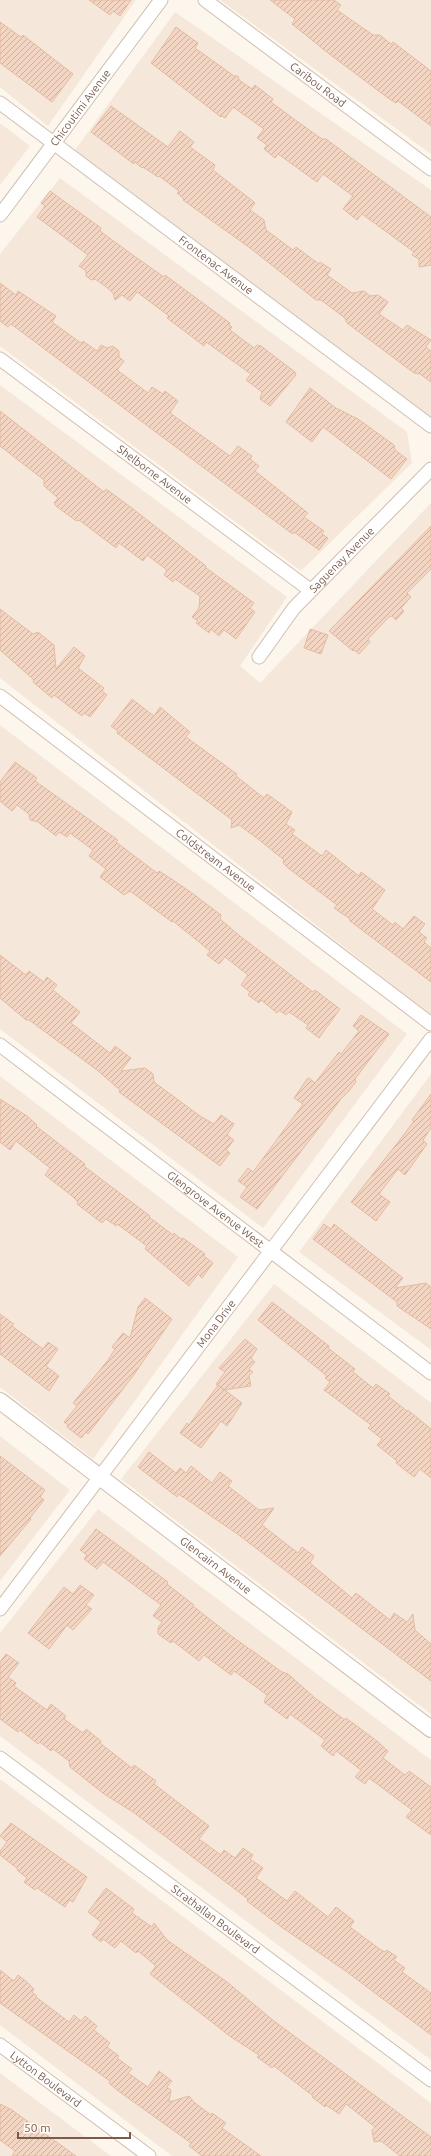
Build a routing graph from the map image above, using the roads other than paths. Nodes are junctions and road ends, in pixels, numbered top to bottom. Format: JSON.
{"nodes":[{"id":1,"x":161,"y":0,"type":"edge"},
{"id":2,"x":205,"y":0,"type":"edge"},
{"id":3,"x":0,"y":103,"type":"edge"},
{"id":4,"x":53,"y":143,"type":"junction"},
{"id":5,"x":431,"y":169,"type":"edge"},
{"id":6,"x":0,"y":215,"type":"edge"},
{"id":7,"x":0,"y":359,"type":"edge"},
{"id":8,"x":431,"y":426,"type":"edge"},
{"id":9,"x":431,"y":469,"type":"edge"},
{"id":10,"x":310,"y":590,"type":"junction"},
{"id":11,"x":259,"y":657,"type":"dead end"},
{"id":12,"x":0,"y":696,"type":"edge"},
{"id":13,"x":431,"y":1024,"type":"edge"},
{"id":14,"x":431,"y":1039,"type":"edge"},
{"id":15,"x":0,"y":1045,"type":"edge"},
{"id":16,"x":270,"y":1251,"type":"junction"},
{"id":17,"x":431,"y":1373,"type":"edge"},
{"id":18,"x":0,"y":1401,"type":"edge"},
{"id":19,"x":100,"y":1478,"type":"junction"},
{"id":20,"x":0,"y":1609,"type":"edge"},
{"id":21,"x":431,"y":1729,"type":"edge"},
{"id":22,"x":0,"y":1758,"type":"edge"},
{"id":23,"x":0,"y":2044,"type":"edge"},
{"id":24,"x":431,"y":2080,"type":"edge"},
{"id":25,"x":149,"y":2156,"type":"edge"}],
"edges":[{"from":1,"to":4,"type":"street","name":"Chicoutimi Avenue"},
{"from":2,"to":5,"type":"street","name":"Caribou Road"},
{"from":3,"to":4,"type":"street","name":"Frontenac Avenue"},
{"from":4,"to":6,"type":"street","name":"Chicoutimi Avenue"},
{"from":4,"to":8,"type":"street","name":"Frontenac Avenue"},
{"from":7,"to":10,"type":"street","name":"Shelborne Avenue"},
{"from":9,"to":10,"type":"street","name":"Saguenay Avenue"},
{"from":10,"to":11,"type":"street","name":"Saguenay Avenue"},
{"from":12,"to":13,"type":"street","name":"Coldstream Avenue"},
{"from":14,"to":16,"type":"street","name":"Mona Drive"},
{"from":15,"to":16,"type":"street","name":"Glengrove Avenue West"},
{"from":16,"to":17,"type":"street","name":"Glengrove Avenue West"},
{"from":16,"to":19,"type":"street","name":"Mona Drive"},
{"from":18,"to":19,"type":"street","name":"Glencairn Avenue"},
{"from":19,"to":20,"type":"street","name":"Mona Drive"},
{"from":19,"to":21,"type":"street","name":"Glencairn Avenue"},
{"from":22,"to":24,"type":"street","name":"Strathallan Boulevard"},
{"from":23,"to":25,"type":"street","name":"Lytton Boulevard"}]}
